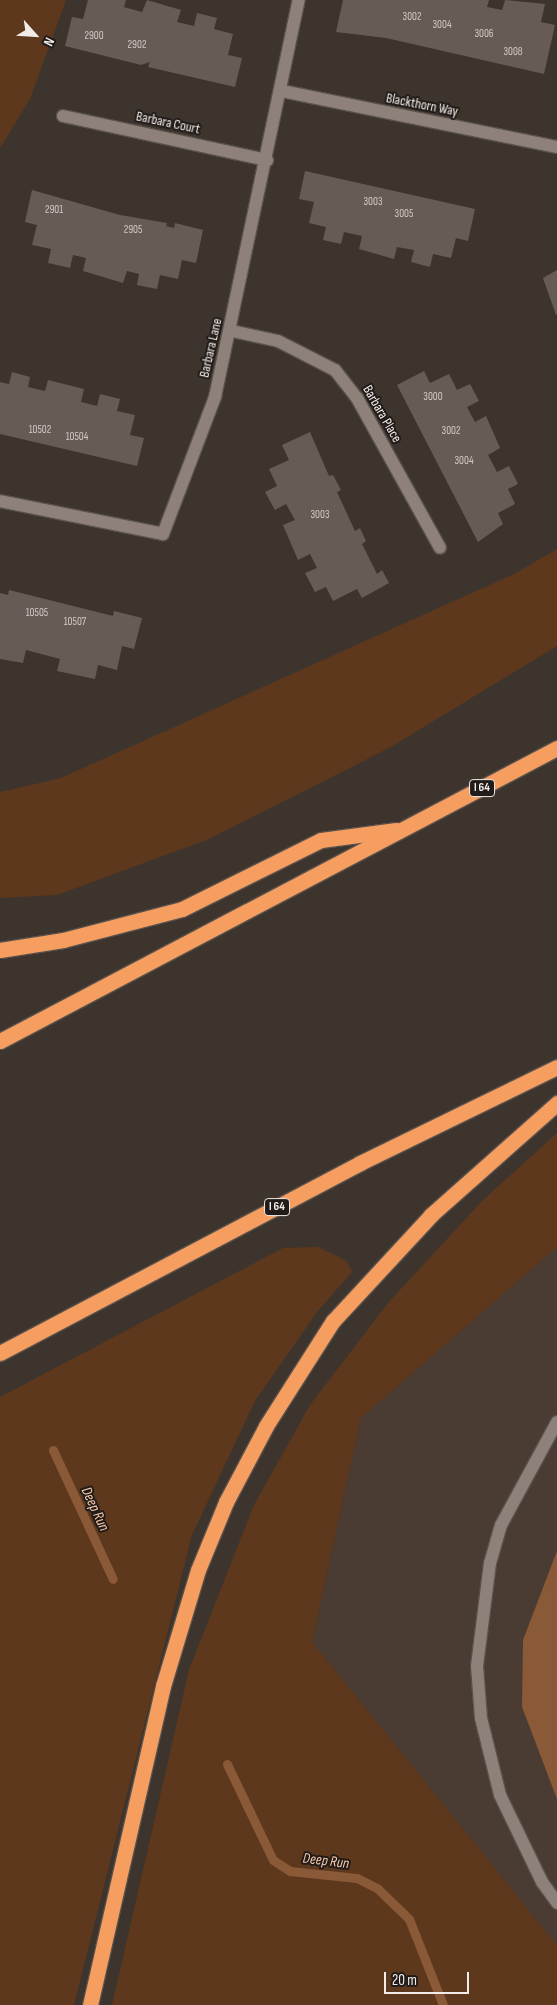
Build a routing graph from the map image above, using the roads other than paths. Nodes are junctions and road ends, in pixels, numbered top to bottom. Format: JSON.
{"nodes":[{"id":1,"x":299,"y":0,"type":"edge"},
{"id":2,"x":282,"y":92,"type":"junction"},
{"id":3,"x":63,"y":116,"type":"dead end"},
{"id":4,"x":557,"y":147,"type":"edge"},
{"id":5,"x":267,"y":160,"type":"junction"},
{"id":6,"x":232,"y":331,"type":"junction"},
{"id":7,"x":0,"y":501,"type":"edge"},
{"id":8,"x":440,"y":548,"type":"dead end"},
{"id":9,"x":557,"y":748,"type":"edge"},
{"id":10,"x":408,"y":829,"type":"junction"},
{"id":11,"x":0,"y":950,"type":"edge"},
{"id":12,"x":0,"y":1041,"type":"edge"},
{"id":13,"x":557,"y":1067,"type":"edge"},
{"id":14,"x":557,"y":1103,"type":"edge"},
{"id":15,"x":0,"y":1353,"type":"edge"},
{"id":16,"x":557,"y":1422,"type":"edge"},
{"id":17,"x":557,"y":1903,"type":"edge"},
{"id":18,"x":90,"y":2005,"type":"edge"}],
"edges":[{"from":1,"to":2,"type":"street","name":"Barbara Lane"},
{"from":2,"to":4,"type":"street","name":"Blackthorn Way"},
{"from":2,"to":5,"type":"street","name":"Barbara Lane"},
{"from":3,"to":5,"type":"street","name":"Barbara Court"},
{"from":5,"to":6,"type":"street","name":"Barbara Lane"},
{"from":6,"to":7,"type":"street","name":"Barbara Lane"},
{"from":6,"to":8,"type":"street","name":"Barbara Place"},
{"from":9,"to":10,"type":"highway","number":"I 64"},
{"from":10,"to":11,"type":"highway"},
{"from":10,"to":12,"type":"highway","number":"I 64"},
{"from":13,"to":15,"type":"highway","number":"I 64"},
{"from":14,"to":18,"type":"highway"},
{"from":16,"to":17,"type":"street"}]}
